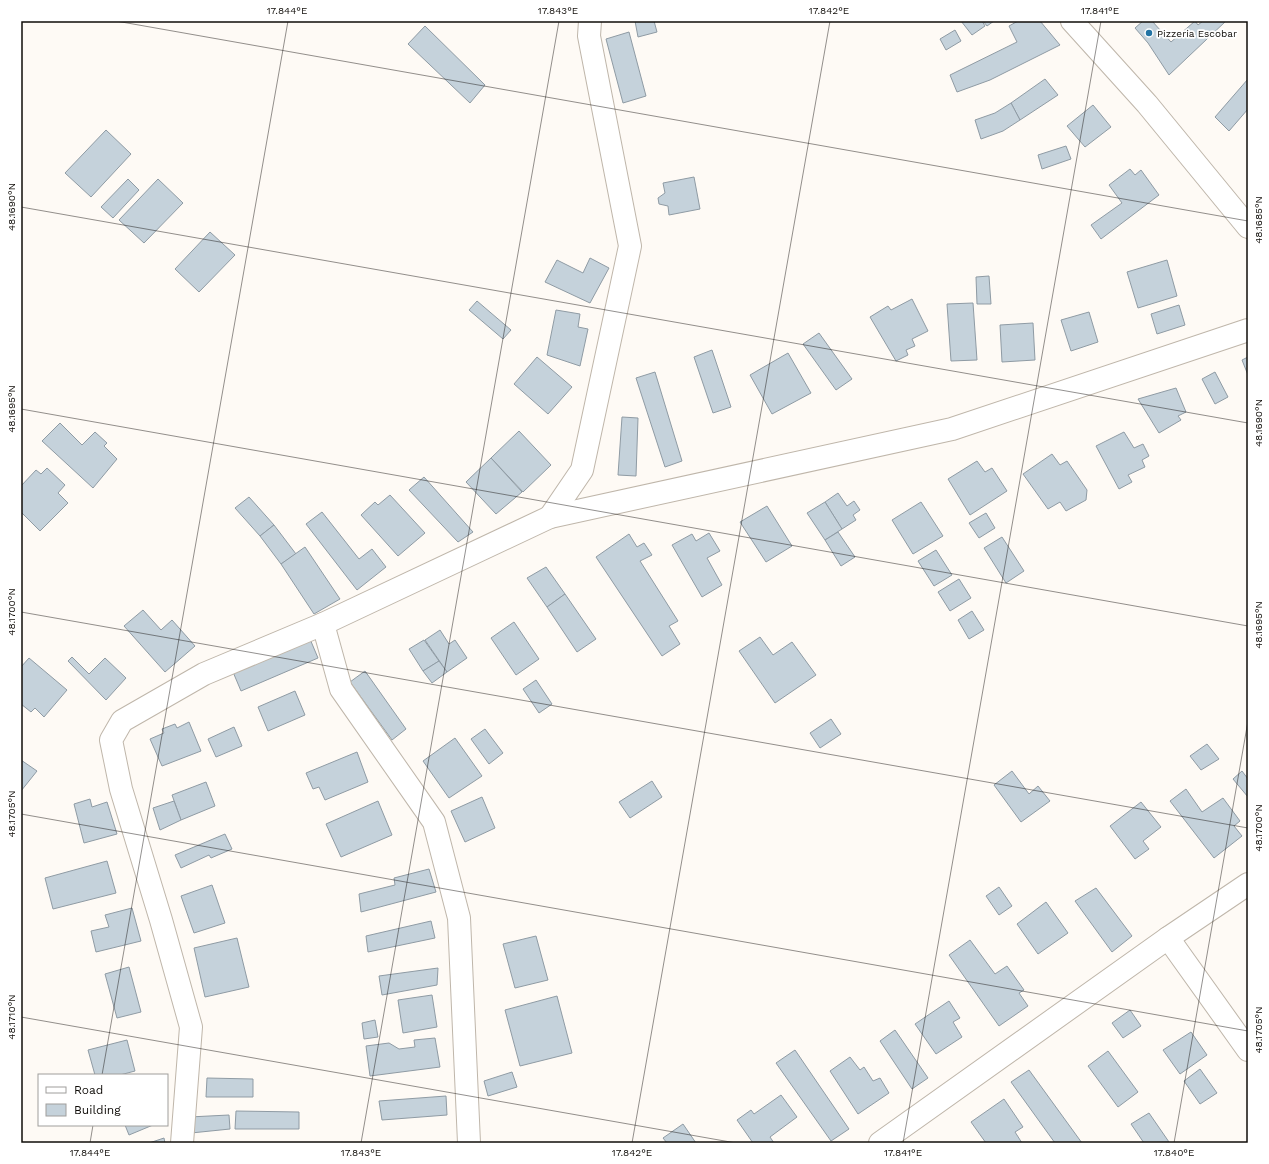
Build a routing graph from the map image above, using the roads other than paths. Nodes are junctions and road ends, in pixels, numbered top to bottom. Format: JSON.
{"nodes":[{"id":1,"x":590,"y":21,"type":"edge"},
{"id":2,"x":1072,"y":21,"type":"edge"},
{"id":3,"x":1248,"y":227,"type":"edge"},
{"id":4,"x":1248,"y":330,"type":"edge"},
{"id":5,"x":550,"y":518,"type":"junction"},
{"id":6,"x":323,"y":624,"type":"junction"},
{"id":7,"x":1248,"y":884,"type":"edge"},
{"id":8,"x":1168,"y":938,"type":"junction"},
{"id":9,"x":1248,"y":1050,"type":"edge"},
{"id":10,"x":182,"y":1143,"type":"edge"},
{"id":11,"x":469,"y":1143,"type":"edge"},
{"id":12,"x":880,"y":1143,"type":"edge"}],
"edges":[{"from":1,"to":5,"type":"street"},
{"from":2,"to":3,"type":"street"},
{"from":4,"to":5,"type":"street"},
{"from":5,"to":6,"type":"street"},
{"from":6,"to":10,"type":"street"},
{"from":6,"to":11,"type":"street"},
{"from":7,"to":8,"type":"street"},
{"from":8,"to":9,"type":"street"},
{"from":8,"to":12,"type":"street"}]}
